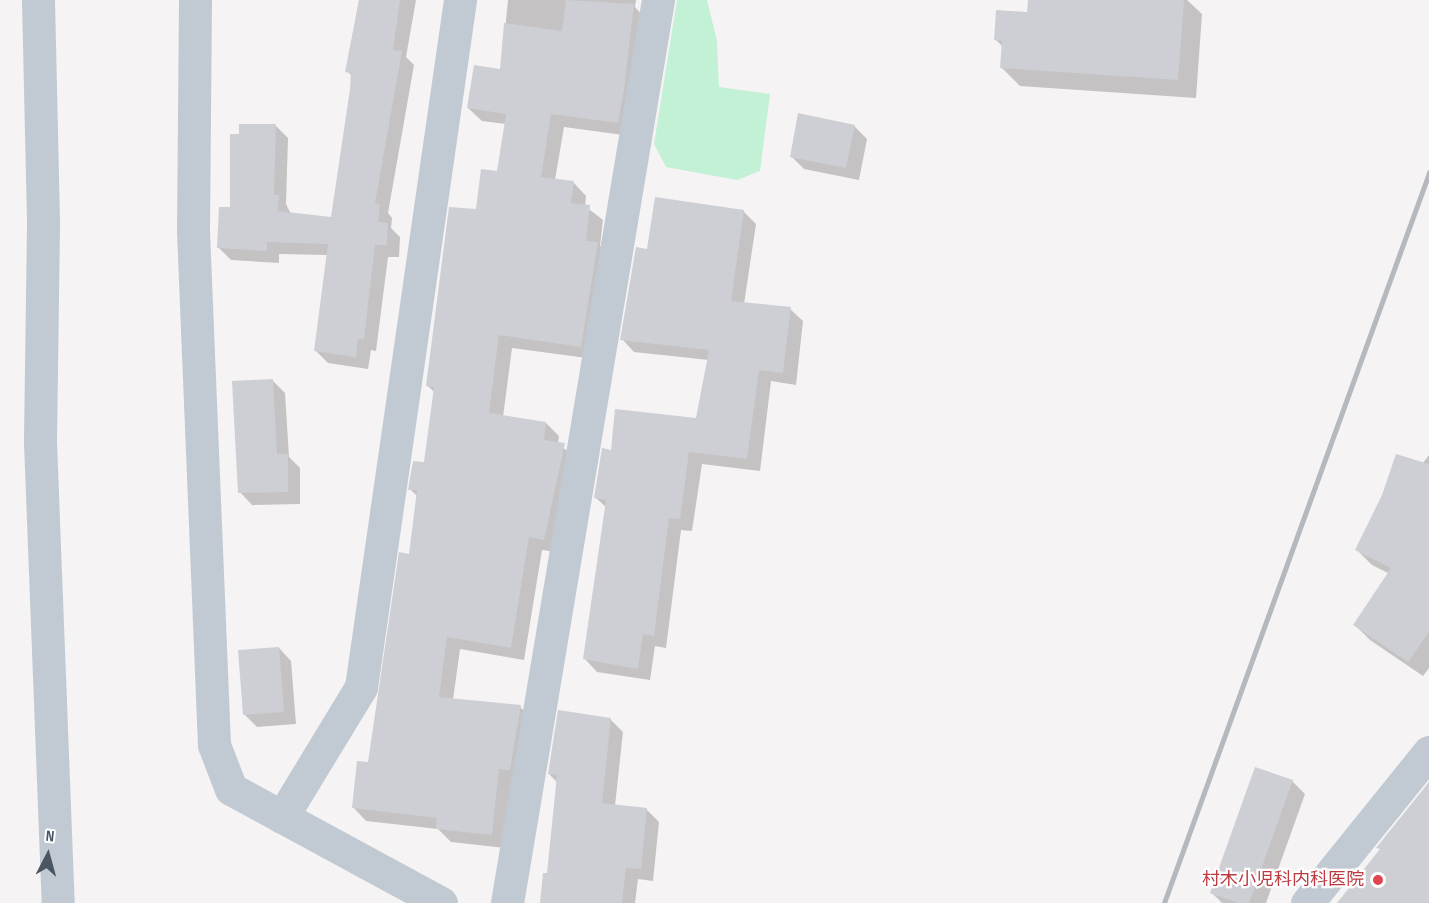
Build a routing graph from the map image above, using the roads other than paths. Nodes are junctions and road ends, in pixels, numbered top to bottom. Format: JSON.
{"nodes":[{"id":1,"x":38,"y":0,"type":"edge"},
{"id":2,"x":195,"y":0,"type":"edge"},
{"id":3,"x":460,"y":0,"type":"edge"},
{"id":4,"x":658,"y":0,"type":"edge"},
{"id":5,"x":1429,"y":752,"type":"edge"},
{"id":6,"x":282,"y":817,"type":"junction"},
{"id":7,"x":58,"y":903,"type":"edge"},
{"id":8,"x":441,"y":903,"type":"edge"},
{"id":9,"x":507,"y":903,"type":"edge"},
{"id":10,"x":1307,"y":903,"type":"edge"}],
"edges":[{"from":1,"to":7,"type":"street"},
{"from":2,"to":6,"type":"street"},
{"from":3,"to":6,"type":"street"},
{"from":4,"to":9,"type":"street"},
{"from":5,"to":10,"type":"street"},
{"from":6,"to":8,"type":"street"}]}
